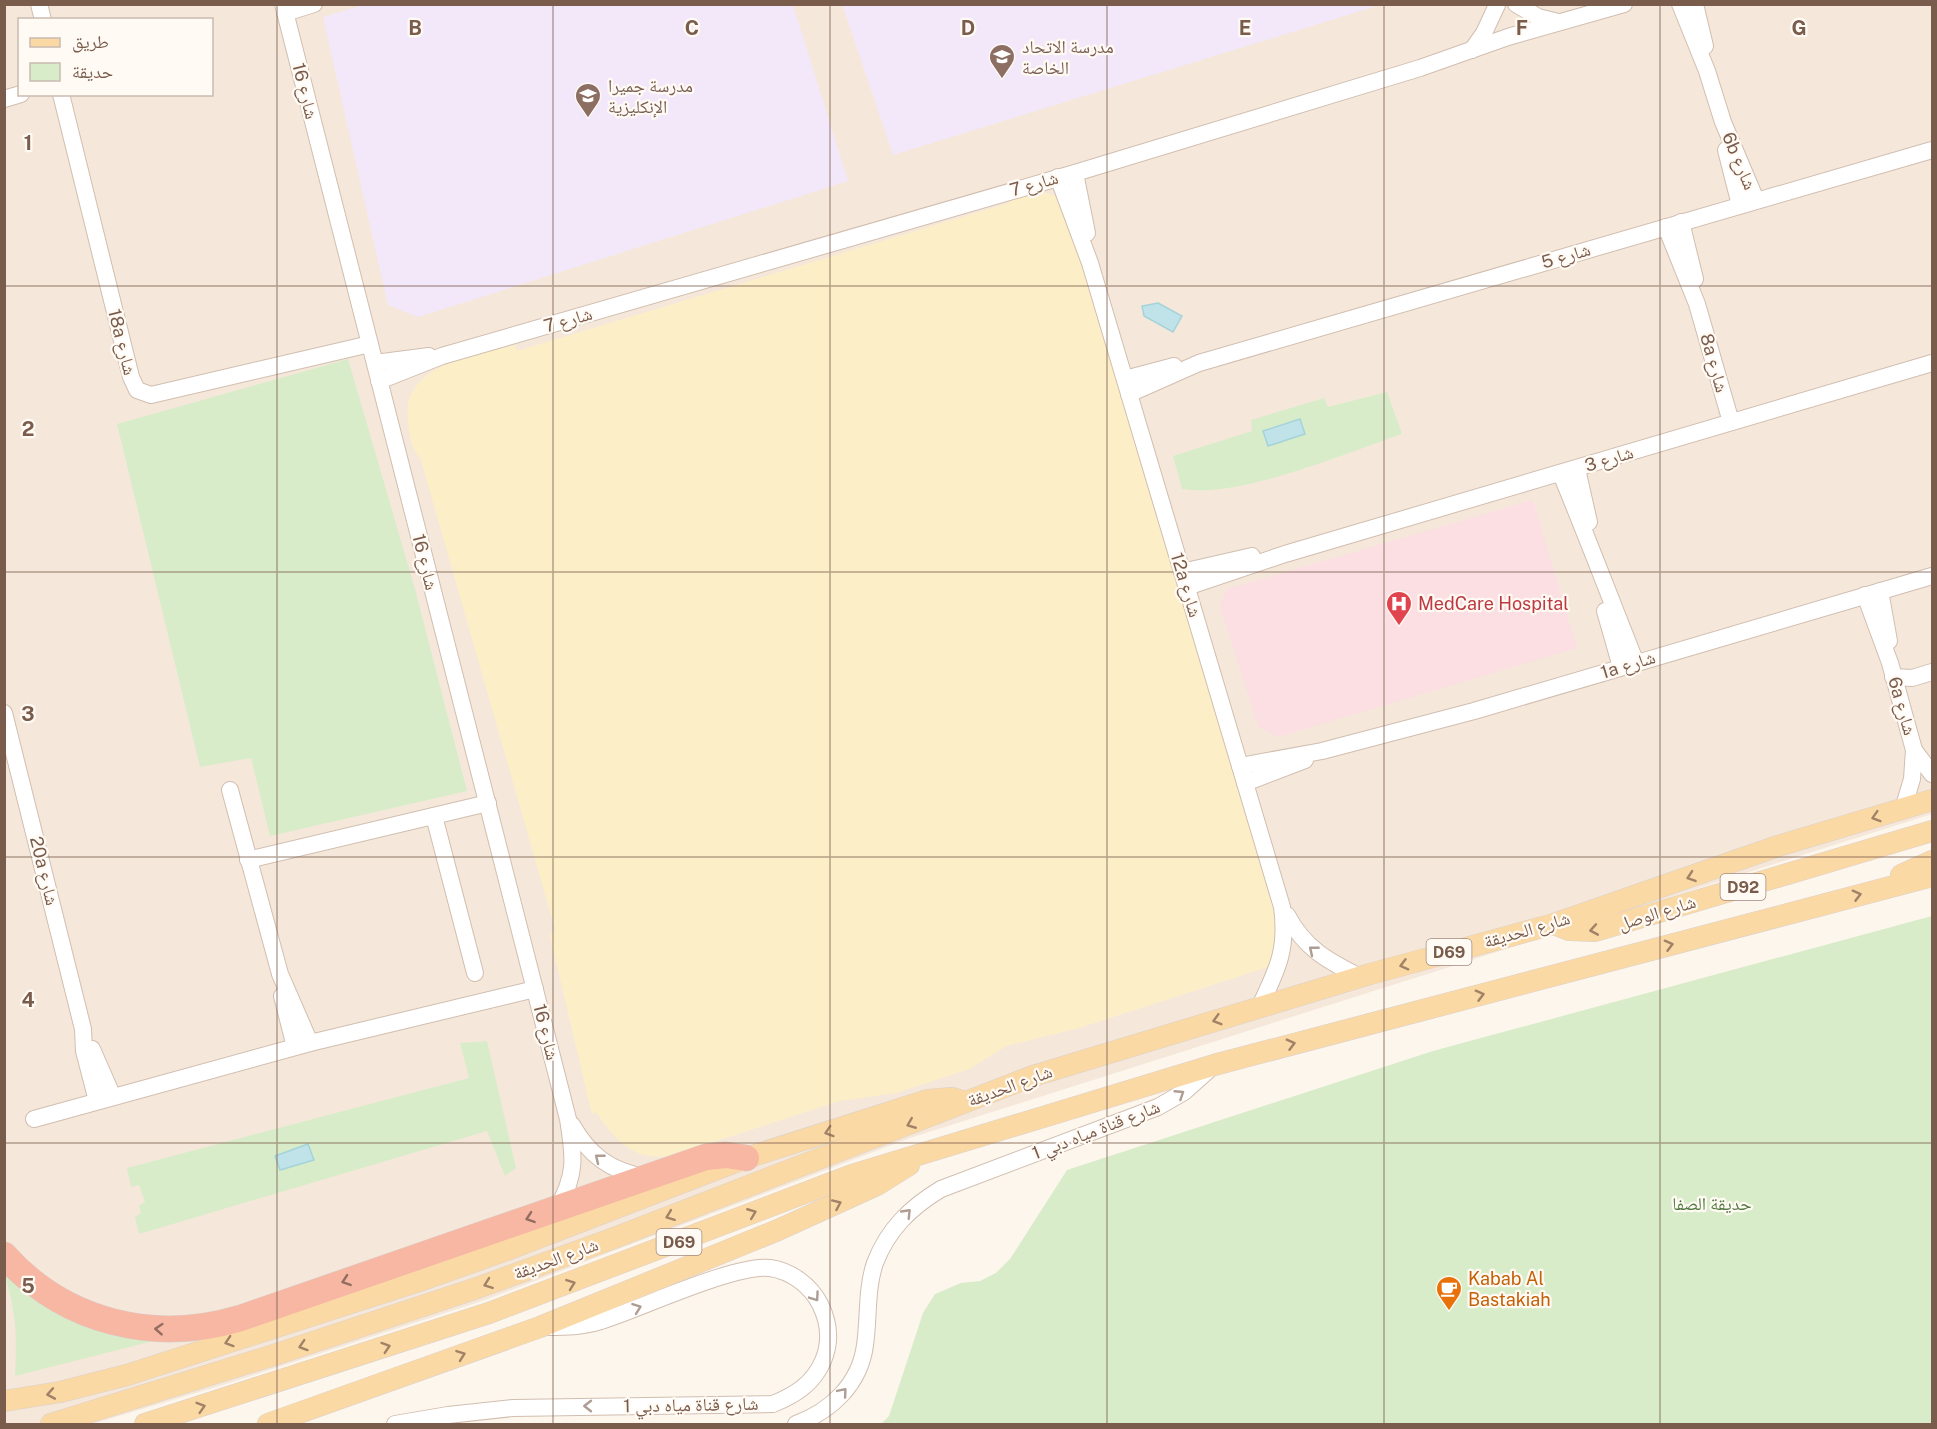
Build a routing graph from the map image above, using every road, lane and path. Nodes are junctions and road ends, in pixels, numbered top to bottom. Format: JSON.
{"nodes":[{"id":1,"x":314,"y":4,"type":"edge"},
{"id":2,"x":1514,"y":4,"type":"edge"},
{"id":3,"x":1624,"y":4,"type":"edge"},
{"id":4,"x":1680,"y":4,"type":"edge"},
{"id":5,"x":1695,"y":4,"type":"edge"},
{"id":6,"x":1497,"y":5,"type":"edge"},
{"id":7,"x":284,"y":9,"type":"edge"},
{"id":8,"x":1559,"y":23,"type":"junction"},
{"id":9,"x":1516,"y":34,"type":"junction"},
{"id":10,"x":1472,"y":50,"type":"junction"},
{"id":11,"x":1707,"y":70,"type":"junction"},
{"id":12,"x":61,"y":96,"type":"edge"},
{"id":13,"x":1932,"y":150,"type":"edge"},
{"id":14,"x":1075,"y":172,"type":"junction"},
{"id":15,"x":1058,"y":177,"type":"junction"},
{"id":16,"x":1748,"y":203,"type":"junction"},
{"id":17,"x":1674,"y":225,"type":"junction"},
{"id":18,"x":1090,"y":263,"type":"junction"},
{"id":19,"x":370,"y":344,"type":"junction"},
{"id":20,"x":442,"y":356,"type":"junction"},
{"id":21,"x":375,"y":363,"type":"junction"},
{"id":22,"x":1932,"y":363,"type":"edge"},
{"id":23,"x":379,"y":381,"type":"junction"},
{"id":24,"x":1127,"y":387,"type":"junction"},
{"id":25,"x":1731,"y":422,"type":"junction"},
{"id":26,"x":1569,"y":472,"type":"junction"},
{"id":27,"x":1932,"y":576,"type":"edge"},
{"id":28,"x":1184,"y":579,"type":"junction"},
{"id":29,"x":1872,"y":593,"type":"junction"},
{"id":30,"x":1628,"y":665,"type":"junction"},
{"id":31,"x":1892,"y":670,"type":"junction"},
{"id":32,"x":1932,"y":672,"type":"edge"},
{"id":33,"x":4,"y":713,"type":"edge"},
{"id":34,"x":1914,"y":750,"type":"junction"},
{"id":35,"x":1322,"y":751,"type":"junction"},
{"id":36,"x":1240,"y":766,"type":"junction"},
{"id":37,"x":1932,"y":774,"type":"edge"},
{"id":38,"x":1245,"y":783,"type":"junction"},
{"id":39,"x":230,"y":790,"type":"dead end"},
{"id":40,"x":1932,"y":800,"type":"edge"},
{"id":41,"x":488,"y":804,"type":"junction"},
{"id":42,"x":1903,"y":809,"type":"junction"},
{"id":43,"x":434,"y":816,"type":"junction"},
{"id":44,"x":1932,"y":831,"type":"edge"},
{"id":45,"x":248,"y":860,"type":"junction"},
{"id":46,"x":1932,"y":861,"type":"edge"},
{"id":47,"x":1932,"y":876,"type":"edge"},
{"id":48,"x":1886,"y":887,"type":"junction"},
{"id":49,"x":1282,"y":907,"type":"junction"},
{"id":50,"x":1554,"y":924,"type":"junction"},
{"id":51,"x":475,"y":973,"type":"dead end"},
{"id":52,"x":1360,"y":977,"type":"junction"},
{"id":53,"x":535,"y":989,"type":"junction"},
{"id":54,"x":1259,"y":1008,"type":"junction"},
{"id":55,"x":302,"y":1045,"type":"junction"},
{"id":56,"x":1214,"y":1065,"type":"junction"},
{"id":57,"x":105,"y":1099,"type":"junction"},
{"id":58,"x":966,"y":1102,"type":"junction"},
{"id":59,"x":34,"y":1119,"type":"dead end"},
{"id":60,"x":568,"y":1119,"type":"junction"},
{"id":61,"x":927,"y":1152,"type":"junction"},
{"id":62,"x":746,"y":1158,"type":"junction"},
{"id":63,"x":645,"y":1177,"type":"junction"},
{"id":64,"x":557,"y":1209,"type":"junction"},
{"id":65,"x":4,"y":1255,"type":"edge"},
{"id":66,"x":540,"y":1327,"type":"junction"},
{"id":67,"x":4,"y":1401,"type":"edge"},
{"id":68,"x":51,"y":1425,"type":"edge"},
{"id":69,"x":145,"y":1425,"type":"edge"},
{"id":70,"x":268,"y":1425,"type":"edge"},
{"id":71,"x":395,"y":1425,"type":"edge"},
{"id":72,"x":796,"y":1425,"type":"edge"}],
"edges":[{"from":1,"to":7,"type":"street"},
{"from":2,"to":8,"type":"street"},
{"from":2,"to":9,"type":"street"},
{"from":3,"to":8,"type":"street","name":"شارع 7"},
{"from":4,"to":11,"type":"street","name":"6b شارع"},
{"from":5,"to":11,"type":"street","name":"6b شارع"},
{"from":6,"to":9,"type":"street"},
{"from":6,"to":10,"type":"street"},
{"from":7,"to":19,"type":"street","name":"شارع 16"},
{"from":8,"to":9,"type":"street","name":"شارع 7"},
{"from":9,"to":10,"type":"street","name":"شارع 7"},
{"from":10,"to":14,"type":"street","name":"شارع 7"},
{"from":11,"to":16,"type":"street","name":"6b شارع"},
{"from":12,"to":19,"type":"street","name":"18a شارع"},
{"from":13,"to":16,"type":"street","name":"شارع 5"},
{"from":14,"to":15,"type":"street","name":"شارع 7"},
{"from":14,"to":18,"type":"street","name":"12a شارع"},
{"from":15,"to":18,"type":"street","name":"12a شارع"},
{"from":15,"to":20,"type":"street","name":"شارع 7"},
{"from":16,"to":17,"type":"street","name":"شارع 5"},
{"from":17,"to":24,"type":"street","name":"شارع 5"},
{"from":17,"to":25,"type":"street","name":"8a شارع"},
{"from":18,"to":24,"type":"street","name":"12a شارع"},
{"from":19,"to":21,"type":"street","name":"شارع 16"},
{"from":20,"to":21,"type":"street","name":"شارع 7"},
{"from":20,"to":23,"type":"street","name":"شارع 7"},
{"from":21,"to":23,"type":"street","name":"شارع 16"},
{"from":22,"to":25,"type":"street","name":"شارع 3"},
{"from":23,"to":41,"type":"street","name":"شارع 16"},
{"from":24,"to":28,"type":"street","name":"12a شارع"},
{"from":25,"to":26,"type":"street","name":"شارع 3"},
{"from":26,"to":28,"type":"street","name":"شارع 3"},
{"from":26,"to":30,"type":"street"},
{"from":27,"to":29,"type":"street","name":"1a شارع"},
{"from":28,"to":36,"type":"street","name":"12a شارع"},
{"from":29,"to":30,"type":"street","name":"1a شارع"},
{"from":29,"to":31,"type":"street","name":"6a شارع"},
{"from":30,"to":35,"type":"street","name":"1a شارع"},
{"from":31,"to":32,"type":"street"},
{"from":31,"to":34,"type":"street","name":"6a شارع"},
{"from":33,"to":57,"type":"street","name":"20a شارع"},
{"from":34,"to":37,"type":"street","name":"6a شارع"},
{"from":34,"to":42,"type":"street","name":"6a شارع"},
{"from":35,"to":36,"type":"street","name":"1a شارع"},
{"from":35,"to":38,"type":"street","name":"1a شارع"},
{"from":36,"to":38,"type":"street","name":"12a شارع"},
{"from":38,"to":49,"type":"street","name":"12a شارع"},
{"from":39,"to":45,"type":"street"},
{"from":40,"to":42,"type":"main road","name":"شارع الحديقة","number":"D69"},
{"from":41,"to":43,"type":"street"},
{"from":41,"to":53,"type":"street","name":"شارع 16"},
{"from":42,"to":50,"type":"main road","name":"شارع الحديقة","number":"D69","one_way":true},
{"from":43,"to":45,"type":"street"},
{"from":43,"to":51,"type":"street"},
{"from":44,"to":50,"type":"main road","name":"شارع الوصل","number":"D92","one_way":true},
{"from":45,"to":55,"type":"street"},
{"from":46,"to":48,"type":"main road","name":"شارع الحديقة","number":"D69"},
{"from":47,"to":48,"type":"main road"},
{"from":56,"to":48,"type":"main road","name":"شارع الحديقة","number":"D69","one_way":true},
{"from":52,"to":49,"type":"street","name":"12a شارع","one_way":true},
{"from":49,"to":54,"type":"street","name":"12a شارع"},
{"from":50,"to":52,"type":"main road","name":"شارع الحديقة","number":"D69","one_way":true},
{"from":52,"to":54,"type":"main road","name":"شارع الحديقة","number":"D69"},
{"from":53,"to":55,"type":"street"},
{"from":53,"to":60,"type":"street","name":"شارع 16"},
{"from":54,"to":58,"type":"main road","name":"شارع الحديقة","number":"D69","one_way":true},
{"from":55,"to":57,"type":"street"},
{"from":56,"to":61,"type":"main road","name":"شارع الحديقة","number":"D69"},
{"from":72,"to":56,"type":"street","name":"شارع قناة مياه دبي 1","one_way":true},
{"from":57,"to":59,"type":"street"},
{"from":58,"to":62,"type":"main road","one_way":true},
{"from":58,"to":68,"type":"main road","name":"شارع الحديقة","number":"D69","one_way":true},
{"from":63,"to":60,"type":"street","name":"شارع 16","one_way":true},
{"from":60,"to":64,"type":"street","name":"شارع 16"},
{"from":66,"to":61,"type":"main road","one_way":true},
{"from":69,"to":61,"type":"main road","name":"شارع الحديقة","number":"D69","one_way":true},
{"from":62,"to":63,"type":"highway"},
{"from":62,"to":67,"type":"main road","one_way":true},
{"from":63,"to":64,"type":"highway"},
{"from":64,"to":65,"type":"highway","one_way":true},
{"from":70,"to":66,"type":"main road","one_way":true},
{"from":66,"to":71,"type":"street","name":"شارع قناة مياه دبي 1","one_way":true}]}
